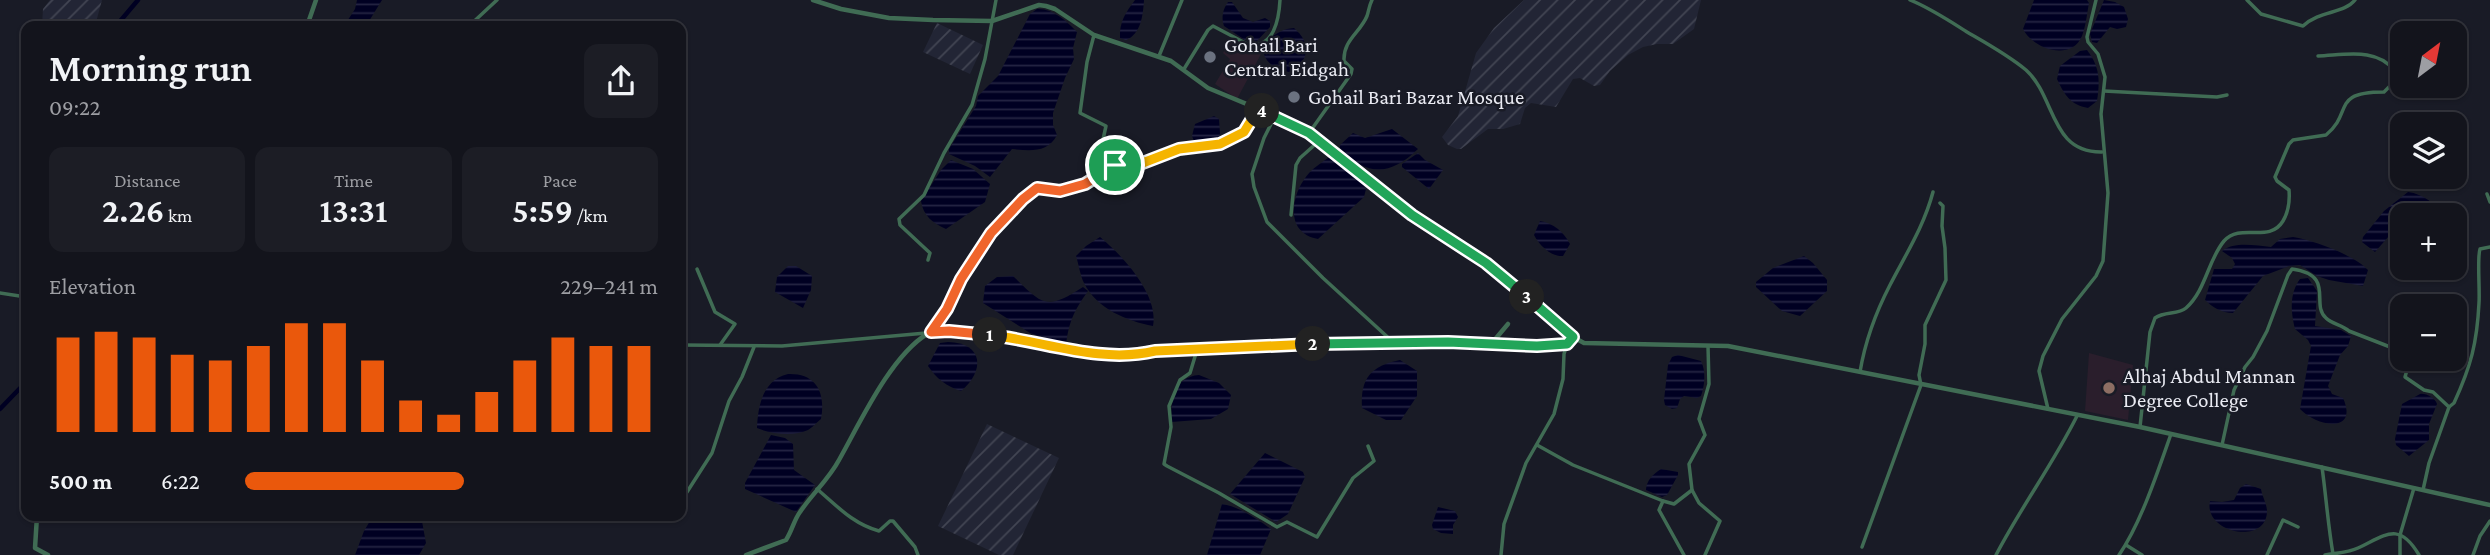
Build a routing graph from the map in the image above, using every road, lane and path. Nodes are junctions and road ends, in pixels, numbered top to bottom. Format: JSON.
{"nodes":[{"id":1,"x":316,"y":0,"type":"edge"},
{"id":2,"x":497,"y":0,"type":"edge"},
{"id":3,"x":813,"y":0,"type":"edge"},
{"id":4,"x":996,"y":0,"type":"edge"},
{"id":5,"x":1182,"y":0,"type":"edge"},
{"id":6,"x":1280,"y":0,"type":"edge"},
{"id":7,"x":1372,"y":0,"type":"edge"},
{"id":8,"x":1910,"y":0,"type":"edge"},
{"id":9,"x":2096,"y":0,"type":"edge"},
{"id":10,"x":2247,"y":0,"type":"edge"},
{"id":11,"x":2355,"y":0,"type":"edge"},
{"id":12,"x":309,"y":21,"type":"edge"},
{"id":13,"x":474,"y":21,"type":"edge"},
{"id":14,"x":992,"y":21,"type":"junction"},
{"id":15,"x":1094,"y":35,"type":"junction"},
{"id":16,"x":1159,"y":56,"type":"junction"},
{"id":17,"x":2318,"y":56,"type":"dead end"},
{"id":18,"x":1184,"y":69,"type":"junction"},
{"id":19,"x":2104,"y":91,"type":"junction"},
{"id":20,"x":2227,"y":95,"type":"dead end"},
{"id":21,"x":1258,"y":109,"type":"junction"},
{"id":22,"x":1275,"y":116,"type":"junction"},
{"id":23,"x":1309,"y":133,"type":"junction"},
{"id":24,"x":1319,"y":141,"type":"junction"},
{"id":25,"x":2102,"y":152,"type":"junction"},
{"id":26,"x":1115,"y":165,"type":"junction"},
{"id":27,"x":1933,"y":192,"type":"dead end"},
{"id":28,"x":2487,"y":194,"type":"dead end"},
{"id":29,"x":2490,"y":202,"type":"edge"},
{"id":30,"x":1940,"y":203,"type":"dead end"},
{"id":31,"x":1291,"y":215,"type":"dead end"},
{"id":32,"x":2490,"y":247,"type":"edge"},
{"id":33,"x":928,"y":260,"type":"dead end"},
{"id":34,"x":697,"y":268,"type":"dead end"},
{"id":35,"x":0,"y":293,"type":"edge"},
{"id":36,"x":21,"y":296,"type":"edge"},
{"id":37,"x":1508,"y":324,"type":"dead end"},
{"id":38,"x":930,"y":332,"type":"junction"},
{"id":39,"x":1573,"y":337,"type":"junction"},
{"id":40,"x":1393,"y":342,"type":"junction"},
{"id":41,"x":1491,"y":344,"type":"junction"},
{"id":42,"x":1567,"y":344,"type":"junction"},
{"id":43,"x":1708,"y":344,"type":"junction"},
{"id":44,"x":686,"y":345,"type":"edge"},
{"id":45,"x":720,"y":345,"type":"junction"},
{"id":46,"x":2390,"y":346,"type":"edge"},
{"id":47,"x":754,"y":347,"type":"junction"},
{"id":48,"x":1197,"y":350,"type":"junction"},
{"id":49,"x":2407,"y":371,"type":"edge"},
{"id":50,"x":1860,"y":372,"type":"junction"},
{"id":51,"x":1921,"y":385,"type":"junction"},
{"id":52,"x":2449,"y":407,"type":"junction"},
{"id":53,"x":2048,"y":409,"type":"junction"},
{"id":54,"x":2077,"y":416,"type":"junction"},
{"id":55,"x":2140,"y":427,"type":"junction"},
{"id":56,"x":2171,"y":435,"type":"junction"},
{"id":57,"x":1536,"y":444,"type":"junction"},
{"id":58,"x":2222,"y":445,"type":"junction"},
{"id":59,"x":1368,"y":446,"type":"dead end"},
{"id":60,"x":2322,"y":467,"type":"junction"},
{"id":61,"x":2414,"y":488,"type":"junction"},
{"id":62,"x":817,"y":489,"type":"junction"},
{"id":63,"x":1692,"y":490,"type":"junction"},
{"id":64,"x":2423,"y":490,"type":"junction"},
{"id":65,"x":687,"y":492,"type":"dead end"},
{"id":66,"x":1663,"y":501,"type":"junction"},
{"id":67,"x":2490,"y":505,"type":"edge"},
{"id":68,"x":37,"y":521,"type":"edge"},
{"id":69,"x":2490,"y":521,"type":"edge"},
{"id":70,"x":2298,"y":527,"type":"dead end"},
{"id":71,"x":2400,"y":535,"type":"junction"},
{"id":72,"x":2126,"y":545,"type":"junction"},
{"id":73,"x":1862,"y":547,"type":"dead end"},
{"id":74,"x":2333,"y":554,"type":"edge"},
{"id":75,"x":48,"y":555,"type":"edge"},
{"id":76,"x":746,"y":555,"type":"edge"},
{"id":77,"x":918,"y":555,"type":"edge"},
{"id":78,"x":1501,"y":555,"type":"edge"},
{"id":79,"x":1684,"y":555,"type":"edge"},
{"id":80,"x":1705,"y":555,"type":"edge"},
{"id":81,"x":1996,"y":555,"type":"edge"},
{"id":82,"x":2119,"y":555,"type":"edge"},
{"id":83,"x":2142,"y":555,"type":"edge"},
{"id":84,"x":2267,"y":555,"type":"edge"},
{"id":85,"x":2325,"y":555,"type":"edge"},
{"id":86,"x":2400,"y":555,"type":"edge"},
{"id":87,"x":2418,"y":555,"type":"edge"},
{"id":88,"x":2473,"y":555,"type":"edge"}],
"edges":[{"from":1,"to":12,"type":"street"},
{"from":2,"to":13,"type":"street"},
{"from":3,"to":14,"type":"street"},
{"from":4,"to":14,"type":"street"},
{"from":5,"to":16,"type":"street"},
{"from":6,"to":18,"type":"street"},
{"from":7,"to":23,"type":"street"},
{"from":8,"to":25,"type":"street"},
{"from":9,"to":19,"type":"street"},
{"from":10,"to":11,"type":"street"},
{"from":14,"to":15,"type":"street"},
{"from":14,"to":33,"type":"street"},
{"from":15,"to":16,"type":"street"},
{"from":15,"to":26,"type":"street"},
{"from":16,"to":18,"type":"street"},
{"from":17,"to":55,"type":"street"},
{"from":18,"to":21,"type":"street"},
{"from":19,"to":20,"type":"street"},
{"from":19,"to":25,"type":"street"},
{"from":21,"to":22,"type":"street"},
{"from":21,"to":26,"type":"street"},
{"from":22,"to":23,"type":"street"},
{"from":22,"to":40,"type":"street"},
{"from":23,"to":24,"type":"street"},
{"from":24,"to":31,"type":"street"},
{"from":24,"to":39,"type":"street"},
{"from":25,"to":53,"type":"street"},
{"from":26,"to":38,"type":"street"},
{"from":27,"to":50,"type":"street"},
{"from":28,"to":29,"type":"street"},
{"from":30,"to":51,"type":"street"},
{"from":32,"to":52,"type":"street"},
{"from":34,"to":45,"type":"street"},
{"from":35,"to":36,"type":"street"},
{"from":37,"to":41,"type":"street"},
{"from":38,"to":47,"type":"street"},
{"from":38,"to":48,"type":"street"},
{"from":38,"to":62,"type":"street"},
{"from":39,"to":42,"type":"street"},
{"from":39,"to":43,"type":"street"},
{"from":40,"to":41,"type":"street"},
{"from":40,"to":48,"type":"street"},
{"from":41,"to":42,"type":"street"},
{"from":42,"to":57,"type":"street"},
{"from":43,"to":50,"type":"street"},
{"from":43,"to":63,"type":"street"},
{"from":44,"to":45,"type":"street"},
{"from":45,"to":47,"type":"street"},
{"from":46,"to":58,"type":"street"},
{"from":47,"to":65,"type":"street"},
{"from":48,"to":59,"type":"street"},
{"from":49,"to":52,"type":"street"},
{"from":50,"to":51,"type":"street"},
{"from":51,"to":53,"type":"street"},
{"from":51,"to":73,"type":"street"},
{"from":52,"to":64,"type":"street"},
{"from":53,"to":54,"type":"street"},
{"from":54,"to":55,"type":"street"},
{"from":54,"to":81,"type":"street"},
{"from":55,"to":56,"type":"street"},
{"from":56,"to":58,"type":"street"},
{"from":56,"to":72,"type":"street"},
{"from":57,"to":66,"type":"street"},
{"from":57,"to":78,"type":"street"},
{"from":58,"to":60,"type":"street"},
{"from":60,"to":61,"type":"street"},
{"from":60,"to":74,"type":"street"},
{"from":61,"to":64,"type":"street"},
{"from":61,"to":71,"type":"street"},
{"from":62,"to":76,"type":"street"},
{"from":62,"to":77,"type":"street"},
{"from":63,"to":66,"type":"street"},
{"from":63,"to":80,"type":"street"},
{"from":64,"to":67,"type":"street"},
{"from":66,"to":79,"type":"street"},
{"from":68,"to":75,"type":"street"},
{"from":69,"to":88,"type":"street"},
{"from":70,"to":84,"type":"street"},
{"from":71,"to":74,"type":"street"},
{"from":71,"to":86,"type":"street"},
{"from":71,"to":87,"type":"street"},
{"from":72,"to":82,"type":"street"},
{"from":72,"to":83,"type":"street"},
{"from":74,"to":85,"type":"street"}]}
